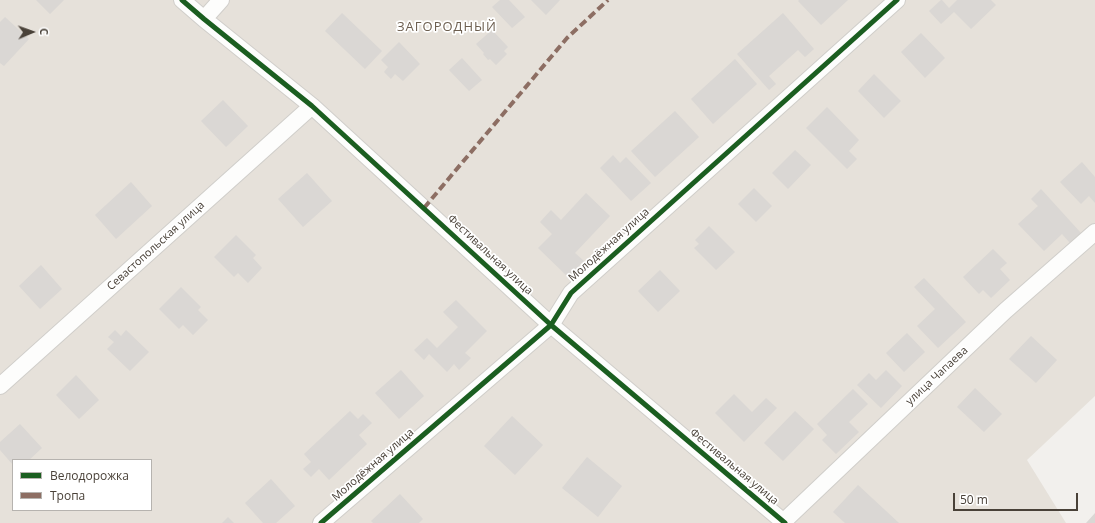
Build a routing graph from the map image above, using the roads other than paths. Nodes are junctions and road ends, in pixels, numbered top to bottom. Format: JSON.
{"nodes":[{"id":1,"x":182,"y":0,"type":"edge"},
{"id":2,"x":221,"y":0,"type":"edge"},
{"id":3,"x":897,"y":0,"type":"edge"},
{"id":4,"x":204,"y":19,"type":"junction"},
{"id":5,"x":312,"y":106,"type":"junction"},
{"id":6,"x":1095,"y":232,"type":"edge"},
{"id":7,"x":551,"y":325,"type":"junction"},
{"id":8,"x":0,"y":386,"type":"edge"},
{"id":9,"x":784,"y":522,"type":"edge"},
{"id":10,"x":321,"y":523,"type":"edge"}],
"edges":[{"from":1,"to":4,"type":"street","name":"Фестивальная улица"},
{"from":2,"to":4,"type":"street"},
{"from":3,"to":7,"type":"street","name":"Молодёжная улица"},
{"from":4,"to":5,"type":"street","name":"Фестивальная улица"},
{"from":5,"to":7,"type":"street","name":"Фестивальная улица"},
{"from":5,"to":8,"type":"street","name":"Севастопольская улица"},
{"from":6,"to":9,"type":"street","name":"улица Чапаева"},
{"from":7,"to":9,"type":"street","name":"Фестивальная улица"},
{"from":7,"to":10,"type":"street","name":"Молодёжная улица"}]}
